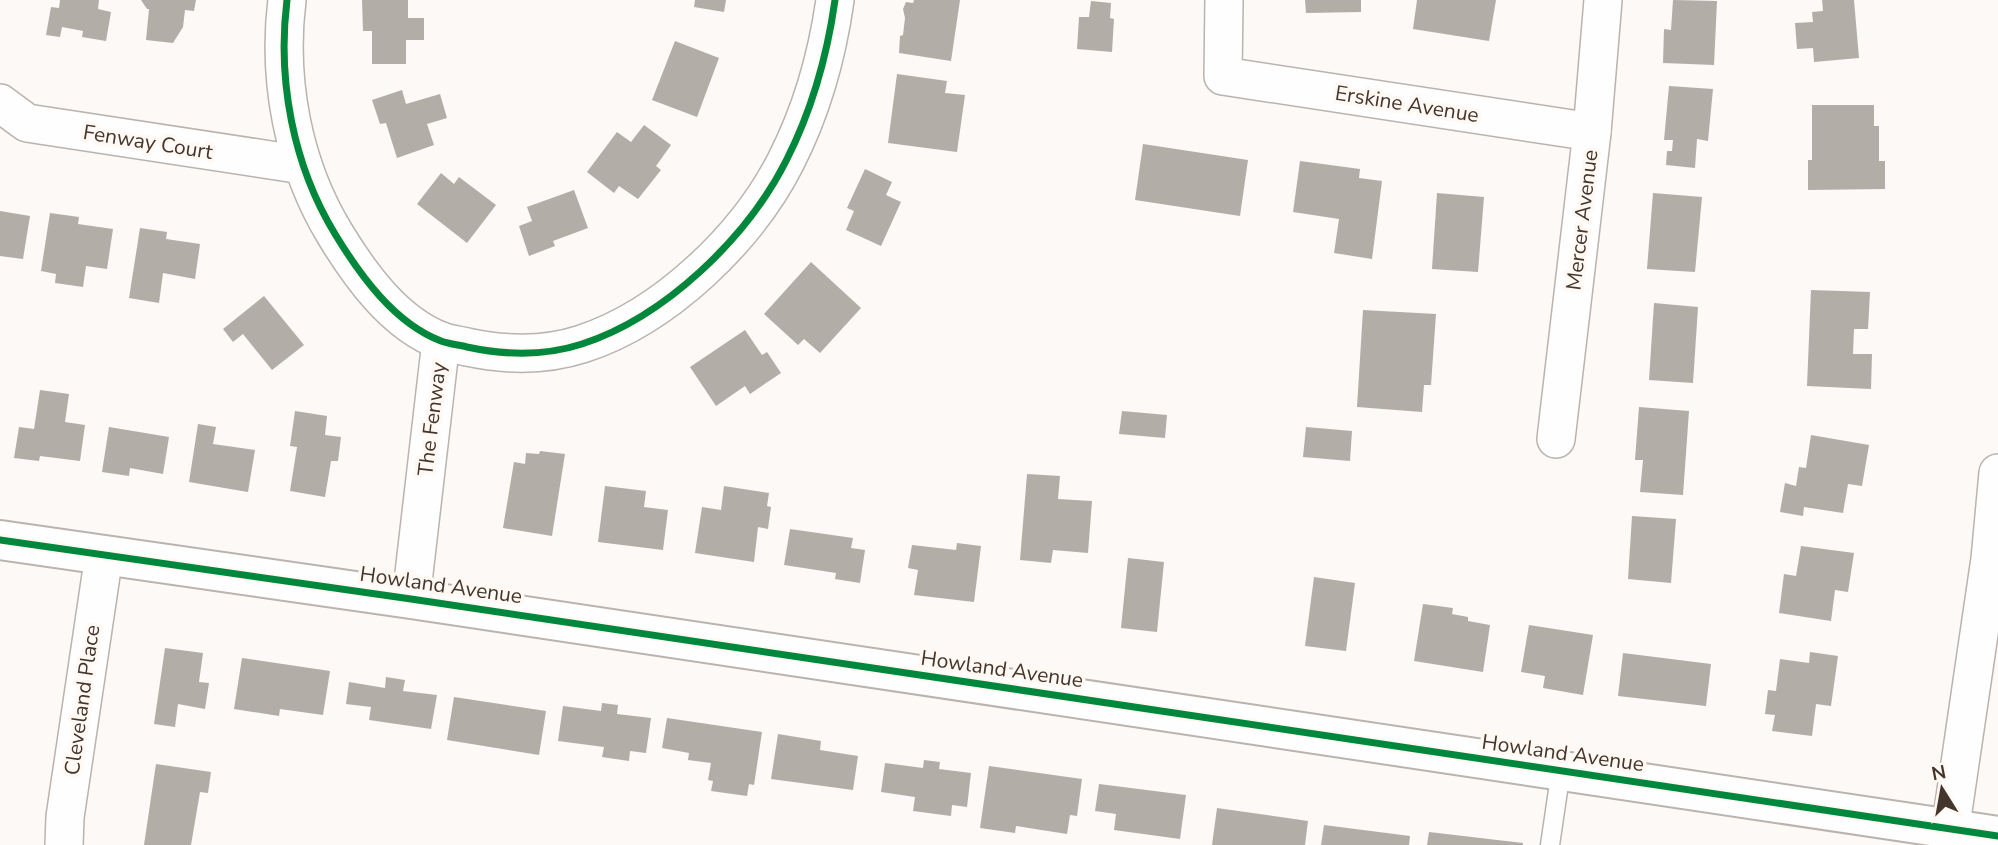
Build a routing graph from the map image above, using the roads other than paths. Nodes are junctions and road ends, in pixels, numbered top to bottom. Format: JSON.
{"nodes":[{"id":1,"x":287,"y":0,"type":"edge"},
{"id":2,"x":835,"y":0,"type":"edge"},
{"id":3,"x":1224,"y":0,"type":"edge"},
{"id":4,"x":1603,"y":0,"type":"edge"},
{"id":5,"x":0,"y":103,"type":"edge"},
{"id":6,"x":1592,"y":132,"type":"junction"},
{"id":7,"x":303,"y":165,"type":"junction"},
{"id":8,"x":442,"y":341,"type":"junction"},
{"id":9,"x":1556,"y":439,"type":"dead end"},
{"id":10,"x":1998,"y":472,"type":"edge"},
{"id":11,"x":0,"y":540,"type":"edge"},
{"id":12,"x":104,"y":555,"type":"junction"},
{"id":13,"x":411,"y":598,"type":"junction"},
{"id":14,"x":1561,"y":770,"type":"junction"},
{"id":15,"x":1998,"y":836,"type":"edge"},
{"id":16,"x":1950,"y":837,"type":"edge"},
{"id":17,"x":64,"y":845,"type":"edge"},
{"id":18,"x":1550,"y":845,"type":"edge"}],
"edges":[{"from":1,"to":7,"type":"street","name":"The Fenway"},
{"from":2,"to":8,"type":"street"},
{"from":3,"to":6,"type":"street","name":"Erskine Avenue"},
{"from":4,"to":6,"type":"street","name":"Mercer Avenue"},
{"from":5,"to":7,"type":"street","name":"Fenway Court"},
{"from":6,"to":9,"type":"street","name":"Mercer Avenue"},
{"from":7,"to":8,"type":"street","name":"The Fenway"},
{"from":8,"to":13,"type":"street","name":"The Fenway"},
{"from":10,"to":16,"type":"street"},
{"from":11,"to":12,"type":"street","name":"Howland Avenue"},
{"from":12,"to":13,"type":"street","name":"Howland Avenue"},
{"from":12,"to":17,"type":"street","name":"Cleveland Place"},
{"from":13,"to":14,"type":"street","name":"Howland Avenue"},
{"from":14,"to":16,"type":"street","name":"Howland Avenue"},
{"from":14,"to":18,"type":"lane"},
{"from":15,"to":16,"type":"street","name":"Howland Avenue"}]}
